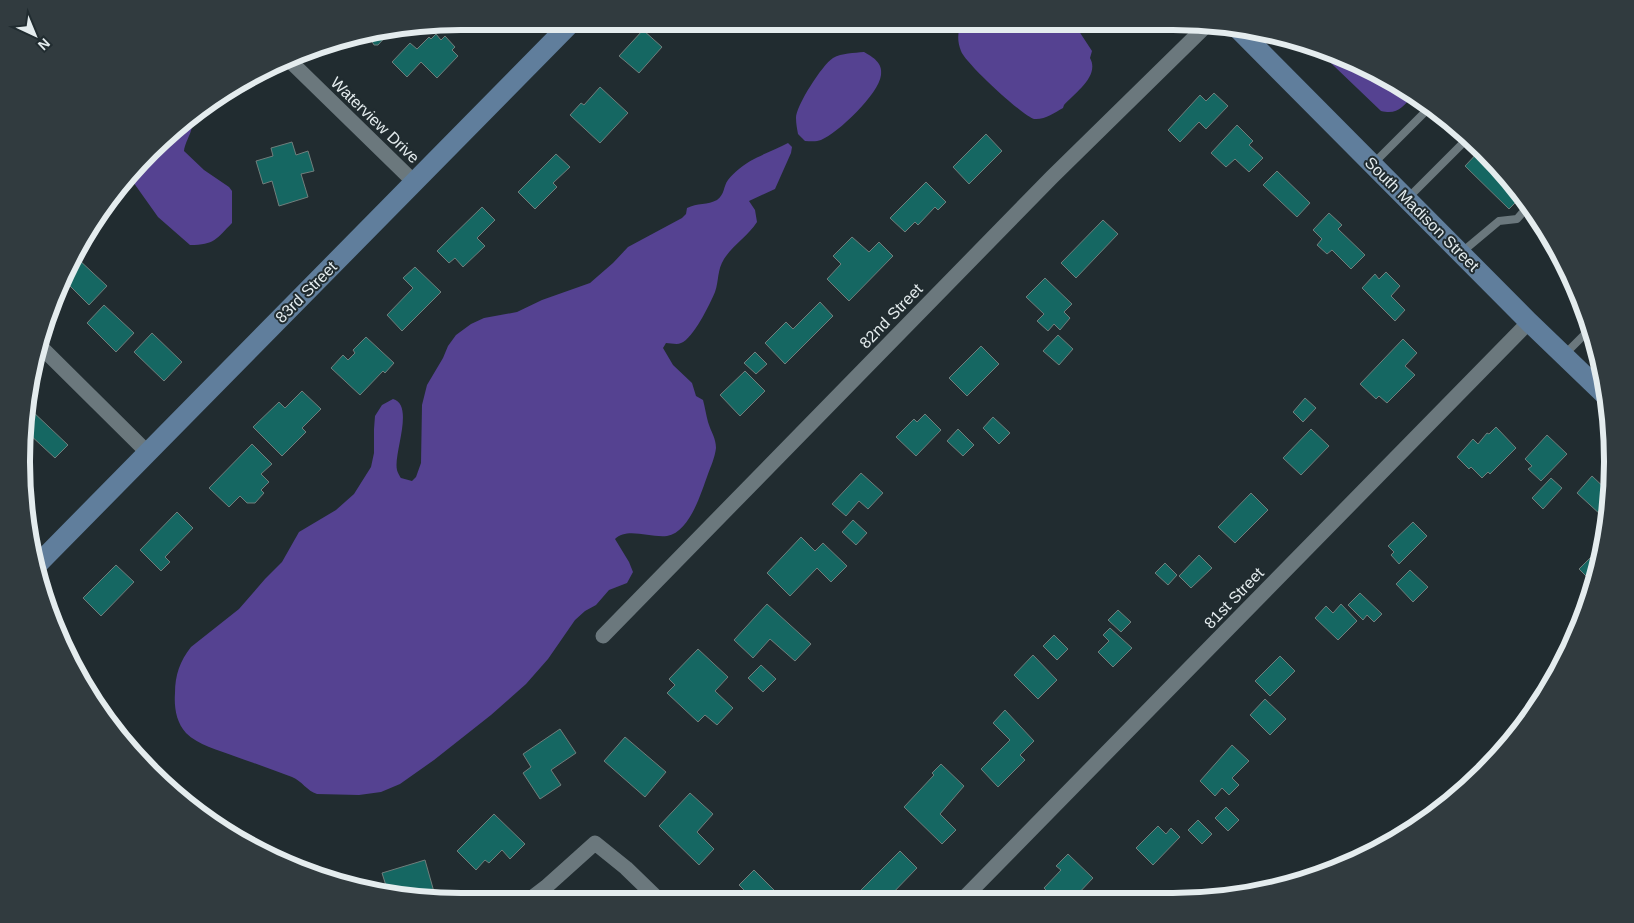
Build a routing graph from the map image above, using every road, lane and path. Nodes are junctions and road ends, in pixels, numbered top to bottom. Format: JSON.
{"nodes":[{"id":1,"x":564,"y":30,"type":"edge"},
{"id":2,"x":1201,"y":31,"type":"edge"},
{"id":3,"x":1251,"y":37,"type":"edge"},
{"id":4,"x":293,"y":64,"type":"edge"},
{"id":5,"x":1425,"y":112,"type":"edge"},
{"id":6,"x":1463,"y":143,"type":"edge"},
{"id":7,"x":1372,"y":164,"type":"junction"},
{"id":8,"x":414,"y":182,"type":"junction"},
{"id":9,"x":1407,"y":199,"type":"junction"},
{"id":10,"x":1524,"y":211,"type":"edge"},
{"id":11,"x":1461,"y":253,"type":"junction"},
{"id":12,"x":1529,"y":322,"type":"junction"},
{"id":13,"x":1584,"y":334,"type":"edge"},
{"id":14,"x":45,"y":351,"type":"edge"},
{"id":15,"x":1564,"y":356,"type":"junction"},
{"id":16,"x":1598,"y":388,"type":"edge"},
{"id":17,"x":148,"y":452,"type":"junction"},
{"id":18,"x":42,"y":561,"type":"edge"},
{"id":19,"x":603,"y":636,"type":"dead end"},
{"id":20,"x":538,"y":893,"type":"edge"},
{"id":21,"x":652,"y":893,"type":"edge"},
{"id":22,"x":969,"y":893,"type":"edge"}],
"edges":[{"from":1,"to":8,"type":"street","name":"83rd Street"},
{"from":2,"to":19,"type":"street","name":"82nd Street"},
{"from":3,"to":7,"type":"street","name":"South Madison Street"},
{"from":4,"to":8,"type":"street","name":"Waterview Drive"},
{"from":5,"to":7,"type":"lane"},
{"from":6,"to":9,"type":"lane"},
{"from":7,"to":9,"type":"street","name":"South Madison Street"},
{"from":8,"to":17,"type":"street","name":"83rd Street"},
{"from":9,"to":11,"type":"street","name":"South Madison Street"},
{"from":10,"to":11,"type":"lane"},
{"from":11,"to":12,"type":"street","name":"South Madison Street"},
{"from":12,"to":15,"type":"street","name":"South Madison Street"},
{"from":12,"to":22,"type":"street","name":"81st Street"},
{"from":13,"to":15,"type":"lane"},
{"from":14,"to":17,"type":"street"},
{"from":15,"to":16,"type":"street","name":"South Madison Street"},
{"from":17,"to":18,"type":"street","name":"83rd Street"},
{"from":20,"to":21,"type":"street"}]}
